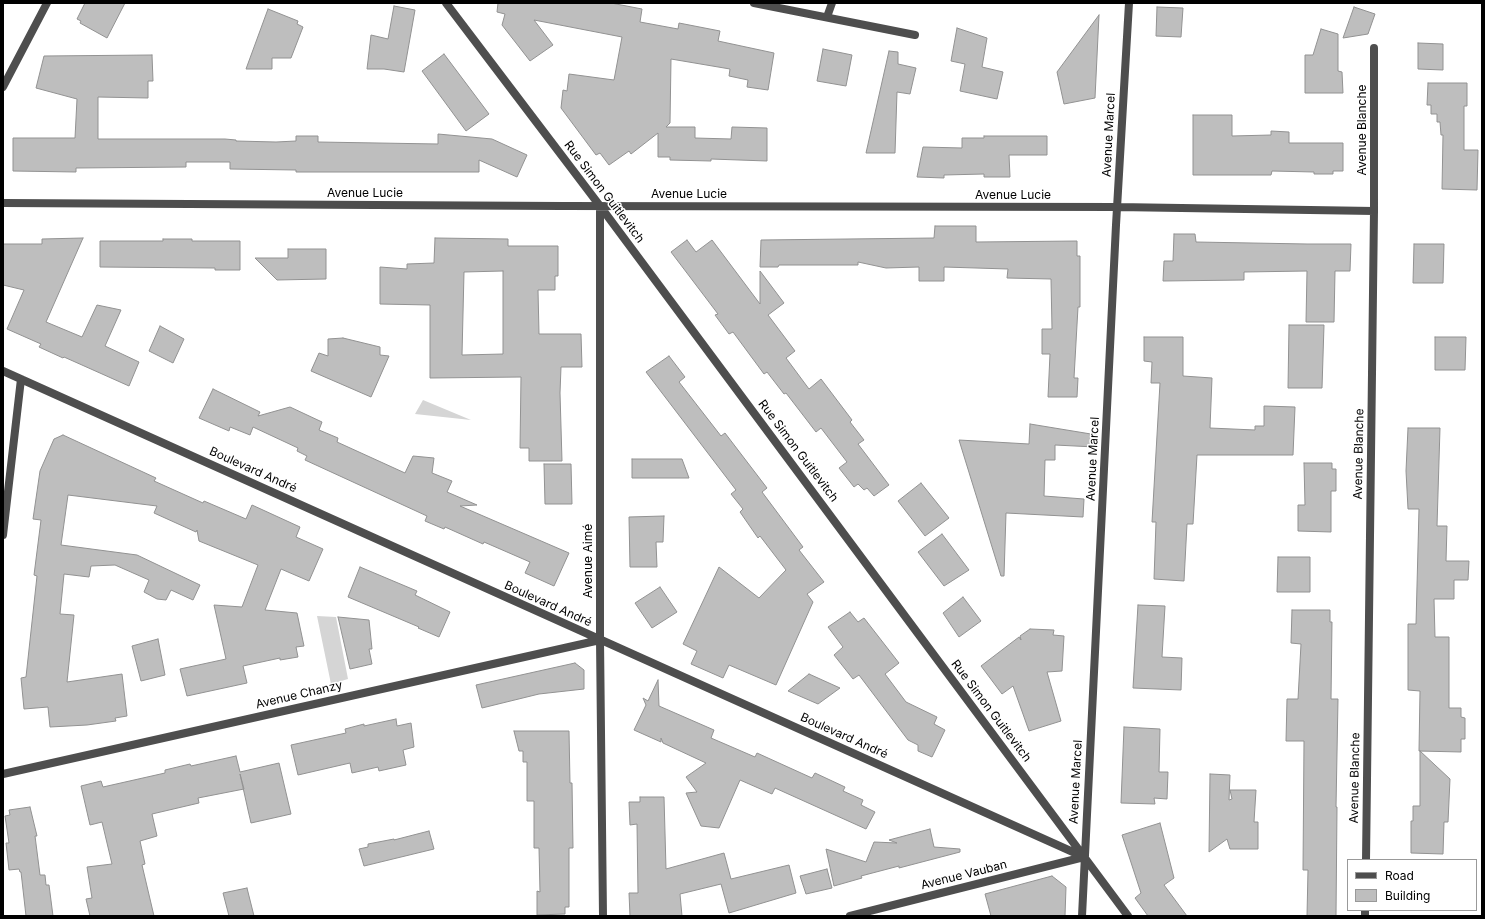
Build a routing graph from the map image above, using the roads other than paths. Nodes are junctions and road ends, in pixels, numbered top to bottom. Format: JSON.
{"nodes":[{"id":1,"x":47,"y":3,"type":"edge"},
{"id":2,"x":446,"y":3,"type":"edge"},
{"id":3,"x":754,"y":3,"type":"edge"},
{"id":4,"x":832,"y":3,"type":"edge"},
{"id":5,"x":1129,"y":3,"type":"edge"},
{"id":6,"x":827,"y":17,"type":"junction"},
{"id":7,"x":915,"y":35,"type":"dead end"},
{"id":8,"x":1374,"y":48,"type":"dead end"},
{"id":9,"x":3,"y":87,"type":"edge"},
{"id":10,"x":3,"y":203,"type":"edge"},
{"id":11,"x":600,"y":206,"type":"junction"},
{"id":12,"x":1117,"y":207,"type":"junction"},
{"id":13,"x":1374,"y":210,"type":"junction"},
{"id":14,"x":3,"y":371,"type":"edge"},
{"id":15,"x":21,"y":379,"type":"junction"},
{"id":16,"x":3,"y":536,"type":"edge"},
{"id":17,"x":600,"y":640,"type":"junction"},
{"id":18,"x":3,"y":774,"type":"edge"},
{"id":19,"x":1084,"y":857,"type":"junction"},
{"id":20,"x":1366,"y":859,"type":"edge"},
{"id":21,"x":603,"y":916,"type":"edge"},
{"id":22,"x":850,"y":916,"type":"edge"},
{"id":23,"x":1082,"y":916,"type":"edge"},
{"id":24,"x":1128,"y":916,"type":"edge"}],
"edges":[{"from":1,"to":9,"type":"street"},
{"from":2,"to":11,"type":"street","name":"Rue Simon Guitlevitch"},
{"from":3,"to":6,"type":"street"},
{"from":4,"to":6,"type":"street"},
{"from":5,"to":12,"type":"street","name":"Avenue Marcel"},
{"from":6,"to":7,"type":"street"},
{"from":8,"to":13,"type":"street","name":"Avenue Blanche"},
{"from":10,"to":11,"type":"street","name":"Avenue Lucie"},
{"from":11,"to":12,"type":"street","name":"Avenue Lucie"},
{"from":11,"to":17,"type":"street","name":"Avenue Aimé"},
{"from":11,"to":19,"type":"street","name":"Rue Simon Guitlevitch"},
{"from":12,"to":13,"type":"street","name":"Avenue Lucie"},
{"from":12,"to":19,"type":"street","name":"Avenue Marcel"},
{"from":13,"to":20,"type":"street","name":"Avenue Blanche"},
{"from":14,"to":15,"type":"street","name":"Boulevard André"},
{"from":15,"to":16,"type":"street"},
{"from":15,"to":17,"type":"street","name":"Boulevard André"},
{"from":17,"to":18,"type":"street","name":"Avenue Chanzy"},
{"from":17,"to":19,"type":"street","name":"Boulevard André"},
{"from":17,"to":21,"type":"street","name":"Avenue Aimé"},
{"from":19,"to":22,"type":"street","name":"Avenue Vauban"},
{"from":19,"to":23,"type":"street","name":"Avenue Marcel"},
{"from":19,"to":24,"type":"street","name":"Rue Simon Guitlevitch"}]}
